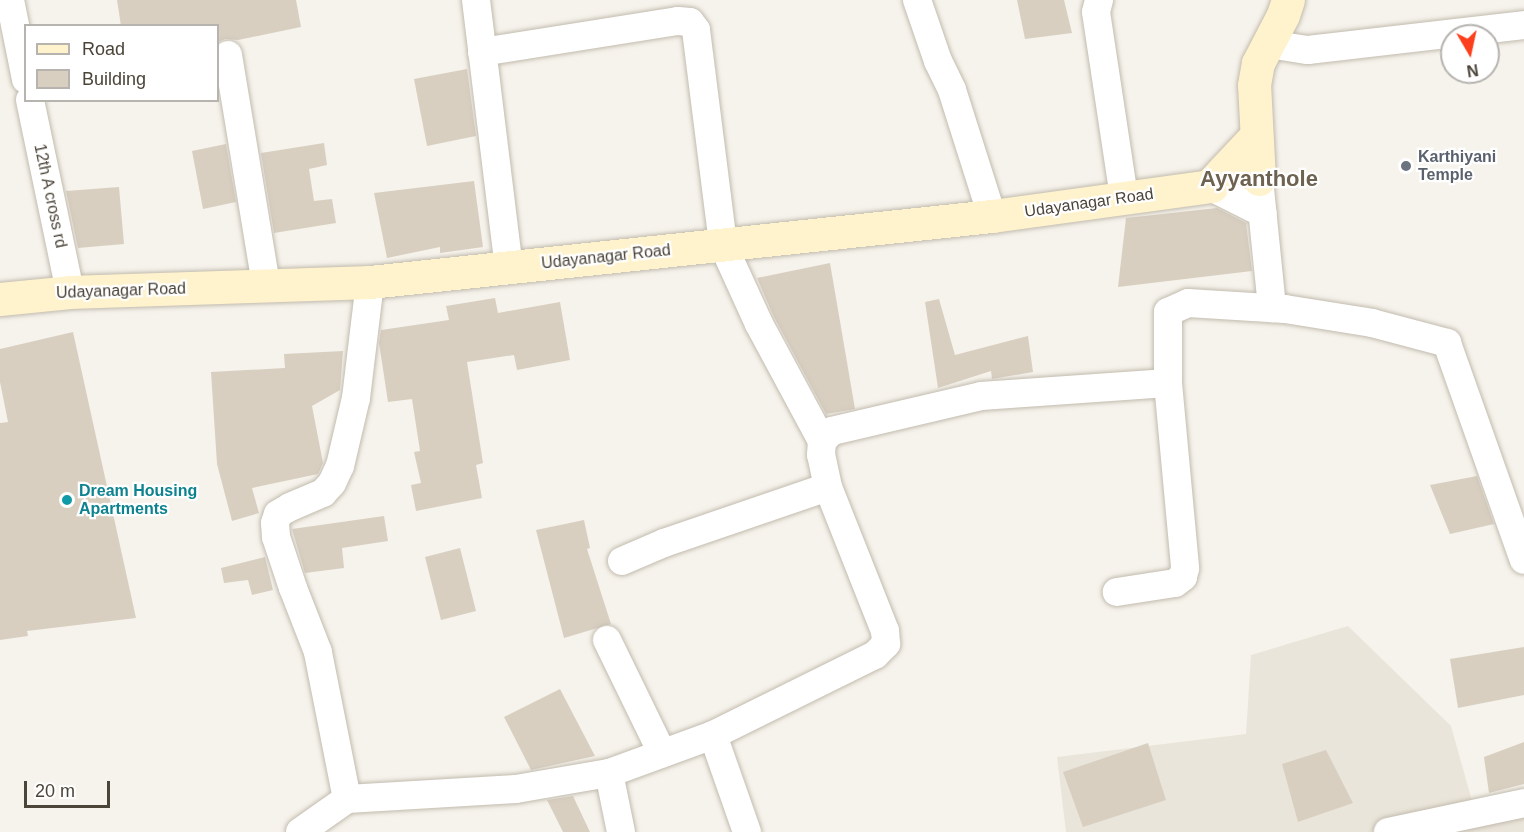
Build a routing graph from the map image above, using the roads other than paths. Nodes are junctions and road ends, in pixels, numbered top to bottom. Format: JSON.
{"nodes":[{"id":1,"x":10,"y":0,"type":"edge"},
{"id":2,"x":476,"y":0,"type":"edge"},
{"id":3,"x":917,"y":0,"type":"edge"},
{"id":4,"x":1099,"y":0,"type":"edge"},
{"id":5,"x":1288,"y":0,"type":"edge"},
{"id":6,"x":1524,"y":25,"type":"edge"},
{"id":7,"x":1269,"y":44,"type":"junction"},
{"id":8,"x":482,"y":52,"type":"junction"},
{"id":9,"x":228,"y":55,"type":"dead end"},
{"id":10,"x":24,"y":69,"type":"edge"},
{"id":11,"x":30,"y":102,"type":"edge"},
{"id":12,"x":1256,"y":136,"type":"junction"},
{"id":13,"x":1259,"y":179,"type":"joint"},
{"id":14,"x":1210,"y":186,"type":"junction"},
{"id":15,"x":1124,"y":198,"type":"junction"},
{"id":16,"x":1263,"y":213,"type":"junction"},
{"id":17,"x":992,"y":216,"type":"junction"},
{"id":18,"x":723,"y":245,"type":"junction"},
{"id":19,"x":509,"y":268,"type":"junction"},
{"id":20,"x":370,"y":282,"type":"junction"},
{"id":21,"x":266,"y":285,"type":"junction"},
{"id":22,"x":70,"y":292,"type":"junction"},
{"id":23,"x":0,"y":299,"type":"edge"},
{"id":24,"x":1272,"y":308,"type":"junction"},
{"id":25,"x":1168,"y":383,"type":"junction"},
{"id":26,"x":822,"y":441,"type":"junction"},
{"id":27,"x":828,"y":487,"type":"junction"},
{"id":28,"x":1524,"y":560,"type":"edge"},
{"id":29,"x":622,"y":561,"type":"dead end"},
{"id":30,"x":1117,"y":592,"type":"dead end"},
{"id":31,"x":607,"y":640,"type":"dead end"},
{"id":32,"x":713,"y":735,"type":"junction"},
{"id":33,"x":662,"y":753,"type":"junction"},
{"id":34,"x":609,"y":773,"type":"junction"},
{"id":35,"x":347,"y":800,"type":"junction"},
{"id":36,"x":1524,"y":803,"type":"edge"},
{"id":37,"x":300,"y":832,"type":"edge"},
{"id":38,"x":621,"y":832,"type":"edge"},
{"id":39,"x":747,"y":832,"type":"edge"},
{"id":40,"x":1388,"y":832,"type":"edge"}],
"edges":[{"from":1,"to":10,"type":"street"},
{"from":2,"to":8,"type":"street"},
{"from":3,"to":17,"type":"street"},
{"from":4,"to":15,"type":"street"},
{"from":5,"to":7,"type":"street"},
{"from":6,"to":7,"type":"street"},
{"from":7,"to":12,"type":"street"},
{"from":8,"to":18,"type":"street"},
{"from":8,"to":19,"type":"street"},
{"from":9,"to":21,"type":"street"},
{"from":11,"to":22,"type":"street","name":"12th A cross rd"},
{"from":12,"to":13,"type":"street"},
{"from":12,"to":14,"type":"street"},
{"from":13,"to":16,"type":"street"},
{"from":14,"to":15,"type":"street","name":"Udayanagar Road"},
{"from":14,"to":16,"type":"street"},
{"from":15,"to":17,"type":"street","name":"Udayanagar Road"},
{"from":16,"to":24,"type":"street"},
{"from":17,"to":18,"type":"street","name":"Udayanagar Road"},
{"from":18,"to":19,"type":"street","name":"Udayanagar Road"},
{"from":18,"to":26,"type":"street"},
{"from":19,"to":20,"type":"street","name":"Udayanagar Road"},
{"from":20,"to":21,"type":"street","name":"Udayanagar Road"},
{"from":20,"to":35,"type":"street"},
{"from":21,"to":22,"type":"street","name":"Udayanagar Road"},
{"from":22,"to":23,"type":"street","name":"Udayanagar Road"},
{"from":24,"to":25,"type":"street"},
{"from":24,"to":28,"type":"street"},
{"from":25,"to":26,"type":"street"},
{"from":25,"to":30,"type":"street"},
{"from":26,"to":27,"type":"street"},
{"from":27,"to":29,"type":"street"},
{"from":27,"to":32,"type":"street"},
{"from":31,"to":33,"type":"street"},
{"from":32,"to":33,"type":"street"},
{"from":32,"to":39,"type":"street"},
{"from":33,"to":34,"type":"street"},
{"from":34,"to":35,"type":"street"},
{"from":34,"to":38,"type":"street"},
{"from":35,"to":37,"type":"street"},
{"from":36,"to":40,"type":"street"}]}
